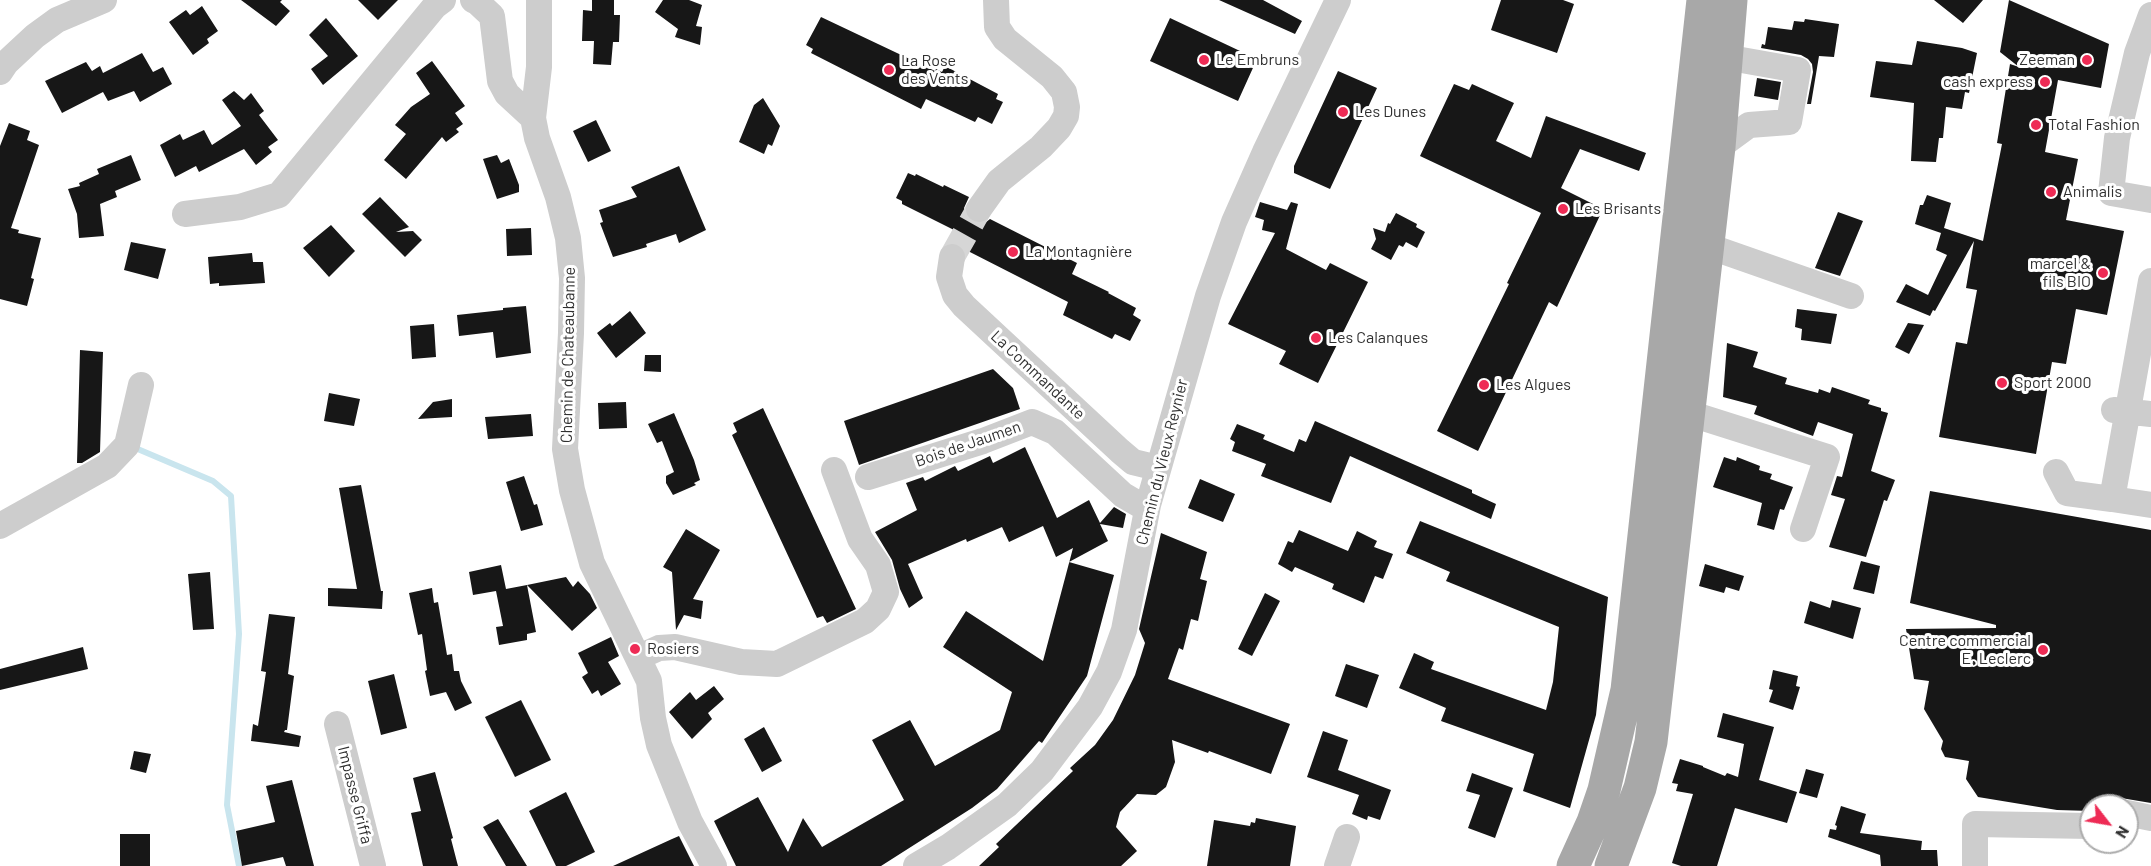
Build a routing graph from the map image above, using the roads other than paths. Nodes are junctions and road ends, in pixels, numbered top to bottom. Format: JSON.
{"nodes":[{"id":1,"x":104,"y":0,"type":"edge"},
{"id":2,"x":443,"y":0,"type":"edge"},
{"id":3,"x":473,"y":0,"type":"edge"},
{"id":4,"x":539,"y":0,"type":"edge"},
{"id":5,"x":996,"y":0,"type":"edge"},
{"id":6,"x":1338,"y":0,"type":"edge"},
{"id":7,"x":1703,"y":0,"type":"edge"},
{"id":8,"x":1731,"y":0,"type":"edge"},
{"id":9,"x":2151,"y":15,"type":"edge"},
{"id":10,"x":1727,"y":54,"type":"junction"},
{"id":11,"x":0,"y":72,"type":"edge"},
{"id":12,"x":533,"y":118,"type":"junction"},
{"id":13,"x":1719,"y":147,"type":"junction"},
{"id":14,"x":2151,"y":200,"type":"edge"},
{"id":15,"x":979,"y":209,"type":"tunnel mouth"},
{"id":16,"x":185,"y":214,"type":"dead end"},
{"id":17,"x":1708,"y":246,"type":"junction"},
{"id":18,"x":952,"y":257,"type":"tunnel mouth"},
{"id":19,"x":2151,"y":281,"type":"edge"},
{"id":20,"x":1851,"y":296,"type":"dead end"},
{"id":21,"x":141,"y":386,"type":"dead end"},
{"id":22,"x":2130,"y":411,"type":"edge"},
{"id":23,"x":1688,"y":413,"type":"junction"},
{"id":24,"x":1158,"y":468,"type":"junction"},
{"id":25,"x":834,"y":470,"type":"dead end"},
{"id":26,"x":2056,"y":472,"type":"dead end"},
{"id":27,"x":868,"y":477,"type":"dead end"},
{"id":28,"x":2112,"y":499,"type":"junction"},
{"id":29,"x":2151,"y":505,"type":"edge"},
{"id":30,"x":1147,"y":509,"type":"junction"},
{"id":31,"x":0,"y":526,"type":"edge"},
{"id":32,"x":1803,"y":530,"type":"dead end"},
{"id":33,"x":639,"y":657,"type":"junction"},
{"id":34,"x":337,"y":724,"type":"dead end"},
{"id":35,"x":2079,"y":826,"type":"edge"},
{"id":36,"x":1347,"y":837,"type":"dead end"},
{"id":37,"x":373,"y":866,"type":"edge"},
{"id":38,"x":714,"y":866,"type":"edge"},
{"id":39,"x":916,"y":866,"type":"edge"},
{"id":40,"x":1337,"y":866,"type":"edge"},
{"id":41,"x":1573,"y":866,"type":"edge"},
{"id":42,"x":1611,"y":866,"type":"edge"},
{"id":43,"x":1975,"y":866,"type":"edge"}],
"edges":[{"from":1,"to":11,"type":"street"},
{"from":2,"to":16,"type":"street"},
{"from":3,"to":12,"type":"street"},
{"from":4,"to":12,"type":"street","name":"Chemin de Chateaubanne"},
{"from":5,"to":15,"type":"street"},
{"from":6,"to":24,"type":"street","name":"Chemin du Vieux Reynier"},
{"from":7,"to":41,"type":"main road"},
{"from":8,"to":10,"type":"main road"},
{"from":9,"to":14,"type":"street"},
{"from":10,"to":13,"type":"main road"},
{"from":10,"to":13,"type":"street"},
{"from":12,"to":33,"type":"street","name":"Chemin de Chateaubanne"},
{"from":13,"to":17,"type":"main road"},
{"from":17,"to":20,"type":"street"},
{"from":17,"to":23,"type":"main road"},
{"from":18,"to":24,"type":"street","name":"La Commandante"},
{"from":19,"to":22,"type":"street"},
{"from":21,"to":31,"type":"street"},
{"from":22,"to":28,"type":"street"},
{"from":23,"to":32,"type":"street"},
{"from":23,"to":42,"type":"main road"},
{"from":24,"to":30,"type":"street","name":"Chemin du Vieux Reynier"},
{"from":25,"to":33,"type":"street"},
{"from":26,"to":28,"type":"street"},
{"from":27,"to":30,"type":"street","name":"Bois de Jaumen"},
{"from":28,"to":29,"type":"street"},
{"from":30,"to":39,"type":"street","name":"Chemin du Vieux Reynier"},
{"from":33,"to":38,"type":"street","name":"Chemin de Chateaubanne"},
{"from":34,"to":37,"type":"street","name":"Impasse Griffa"},
{"from":35,"to":43,"type":"street"},
{"from":36,"to":40,"type":"street"}]}
